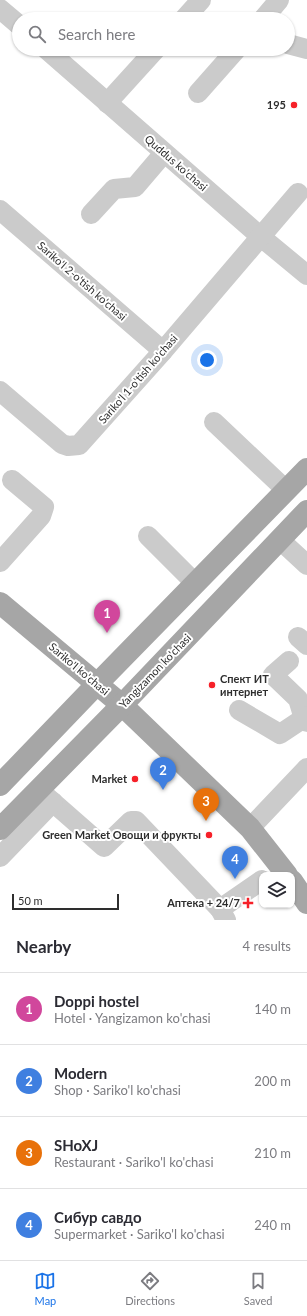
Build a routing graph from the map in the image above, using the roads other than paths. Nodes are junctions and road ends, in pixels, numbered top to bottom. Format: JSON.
{"nodes":[{"id":1,"x":279,"y":0,"type":"edge"},
{"id":2,"x":0,"y":9,"type":"edge"},
{"id":3,"x":269,"y":12,"type":"edge"},
{"id":4,"x":12,"y":20,"type":"edge"},
{"id":5,"x":295,"y":45,"type":"edge"},
{"id":6,"x":307,"y":48,"type":"edge"},
{"id":7,"x":54,"y":56,"type":"edge"},
{"id":8,"x":150,"y":56,"type":"edge"},
{"id":9,"x":231,"y":56,"type":"edge"},
{"id":10,"x":198,"y":93,"type":"dead end"},
{"id":11,"x":107,"y":103,"type":"junction"},
{"id":12,"x":164,"y":152,"type":"junction"},
{"id":13,"x":298,"y":193,"type":"dead end"},
{"id":14,"x":0,"y":210,"type":"edge"},
{"id":15,"x":91,"y":214,"type":"dead end"},
{"id":16,"x":261,"y":237,"type":"junction"},
{"id":17,"x":307,"y":275,"type":"edge"},
{"id":18,"x":163,"y":351,"type":"junction"},
{"id":19,"x":0,"y":391,"type":"edge"},
{"id":20,"x":214,"y":422,"type":"dead end"},
{"id":21,"x":307,"y":469,"type":"edge"},
{"id":22,"x":12,"y":480,"type":"dead end"},
{"id":23,"x":286,"y":490,"type":"junction"},
{"id":24,"x":307,"y":511,"type":"edge"},
{"id":25,"x":148,"y":536,"type":"dead end"},
{"id":26,"x":280,"y":540,"type":"junction"},
{"id":27,"x":0,"y":562,"type":"edge"},
{"id":28,"x":307,"y":565,"type":"edge"},
{"id":29,"x":195,"y":583,"type":"junction"},
{"id":30,"x":0,"y":603,"type":"edge"},
{"id":31,"x":289,"y":661,"type":"dead end"},
{"id":32,"x":96,"y":684,"type":"junction"},
{"id":33,"x":122,"y":706,"type":"junction"},
{"id":34,"x":239,"y":710,"type":"dead end"},
{"id":35,"x":306,"y":719,"type":"edge"},
{"id":36,"x":307,"y":768,"type":"edge"},
{"id":37,"x":0,"y":785,"type":"edge"},
{"id":38,"x":46,"y":796,"type":"junction"},
{"id":39,"x":250,"y":828,"type":"junction"},
{"id":40,"x":0,"y":829,"type":"edge"},
{"id":41,"x":0,"y":858,"type":"edge"},
{"id":42,"x":281,"y":872,"type":"edge"},
{"id":43,"x":259,"y":883,"type":"edge"},
{"id":44,"x":295,"y":890,"type":"edge"},
{"id":45,"x":307,"y":904,"type":"edge"},
{"id":46,"x":223,"y":915,"type":"edge"}],
"edges":[{"from":1,"to":3,"type":"street"},
{"from":2,"to":4,"type":"street"},
{"from":5,"to":6,"type":"street"},
{"from":7,"to":11,"type":"street","name":"Quddus ko'chasi"},
{"from":8,"to":11,"type":"street"},
{"from":9,"to":10,"type":"street"},
{"from":11,"to":12,"type":"street","name":"Quddus ko'chasi"},
{"from":12,"to":15,"type":"street"},
{"from":12,"to":16,"type":"street","name":"Quddus ko'chasi"},
{"from":13,"to":16,"type":"street","name":"Sariko'l 1-o'tish ko'chasi"},
{"from":14,"to":18,"type":"street","name":"Sariko'l 2-o'tish ko'chasi"},
{"from":16,"to":17,"type":"street","name":"Quddus ko'chasi"},
{"from":16,"to":18,"type":"street","name":"Sariko'l 1-o'tish ko'chasi"},
{"from":18,"to":19,"type":"street","name":"Sariko'l 1-o'tish ko'chasi"},
{"from":20,"to":23,"type":"street"},
{"from":21,"to":23,"type":"main road"},
{"from":22,"to":27,"type":"street"},
{"from":23,"to":29,"type":"main road"},
{"from":24,"to":26,"type":"main road","name":"Yangizamon ko'chasi"},
{"from":25,"to":29,"type":"street"},
{"from":26,"to":28,"type":"street"},
{"from":26,"to":33,"type":"main road","name":"Yangizamon ko'chasi"},
{"from":29,"to":32,"type":"main road"},
{"from":30,"to":32,"type":"main road","name":"Sariko'l ko'chasi"},
{"from":31,"to":35,"type":"street"},
{"from":32,"to":33,"type":"main road","name":"Sariko'l ko'chasi"},
{"from":32,"to":37,"type":"main road"},
{"from":33,"to":38,"type":"main road","name":"Yangizamon ko'chasi"},
{"from":33,"to":39,"type":"main road","name":"Sariko'l ko'chasi"},
{"from":34,"to":35,"type":"street"},
{"from":36,"to":39,"type":"street"},
{"from":38,"to":40,"type":"main road","name":"Yangizamon ko'chasi"},
{"from":38,"to":41,"type":"street"},
{"from":38,"to":46,"type":"street"},
{"from":39,"to":42,"type":"main road","name":"Sariko'l ko'chasi"},
{"from":43,"to":46,"type":"street"},
{"from":44,"to":45,"type":"main road","name":"Sariko'l ko'chasi"}]}
